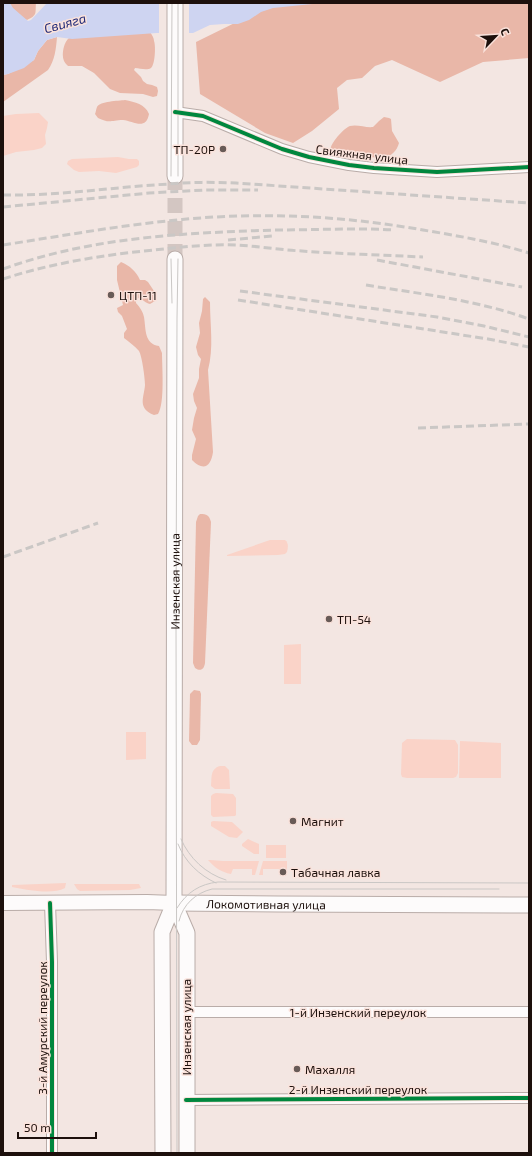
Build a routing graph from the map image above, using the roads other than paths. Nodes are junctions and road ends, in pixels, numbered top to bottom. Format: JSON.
{"nodes":[{"id":1,"x":175,"y":3,"type":"edge"},
{"id":2,"x":175,"y":112,"type":"junction"},
{"id":3,"x":529,"y":167,"type":"edge"},
{"id":4,"x":175,"y":176,"type":"tunnel mouth"},
{"id":5,"x":175,"y":259,"type":"tunnel mouth"},
{"id":6,"x":3,"y":903,"type":"edge"},
{"id":7,"x":50,"y":903,"type":"junction"},
{"id":8,"x":174,"y":903,"type":"junction"},
{"id":9,"x":529,"y":905,"type":"edge"},
{"id":10,"x":186,"y":1012,"type":"junction"},
{"id":11,"x":529,"y":1012,"type":"edge"},
{"id":12,"x":529,"y":1098,"type":"edge"},
{"id":13,"x":186,"y":1100,"type":"junction"},
{"id":14,"x":52,"y":1153,"type":"edge"},
{"id":15,"x":162,"y":1153,"type":"edge"},
{"id":16,"x":186,"y":1153,"type":"edge"}],
"edges":[{"from":1,"to":2,"type":"main road"},
{"from":2,"to":3,"type":"street","name":"Свияжная улица"},
{"from":2,"to":4,"type":"main road"},
{"from":5,"to":8,"type":"main road","name":"Инзенская улица"},
{"from":6,"to":7,"type":"main road","name":"Локомотивная улица"},
{"from":7,"to":8,"type":"main road","name":"Локомотивная улица"},
{"from":7,"to":14,"type":"street","name":"3-й Амурский переулок"},
{"from":8,"to":9,"type":"main road","name":"Локомотивная улица"},
{"from":8,"to":10,"type":"main road","name":"Инзенская улица"},
{"from":8,"to":15,"type":"main road","name":"Инзенская улица"},
{"from":10,"to":11,"type":"street","name":"1-й Инзенский переулок"},
{"from":10,"to":13,"type":"main road","name":"Инзенская улица"},
{"from":12,"to":13,"type":"street","name":"2-й Инзенский переулок"},
{"from":13,"to":16,"type":"main road","name":"Инзенская улица"}]}
